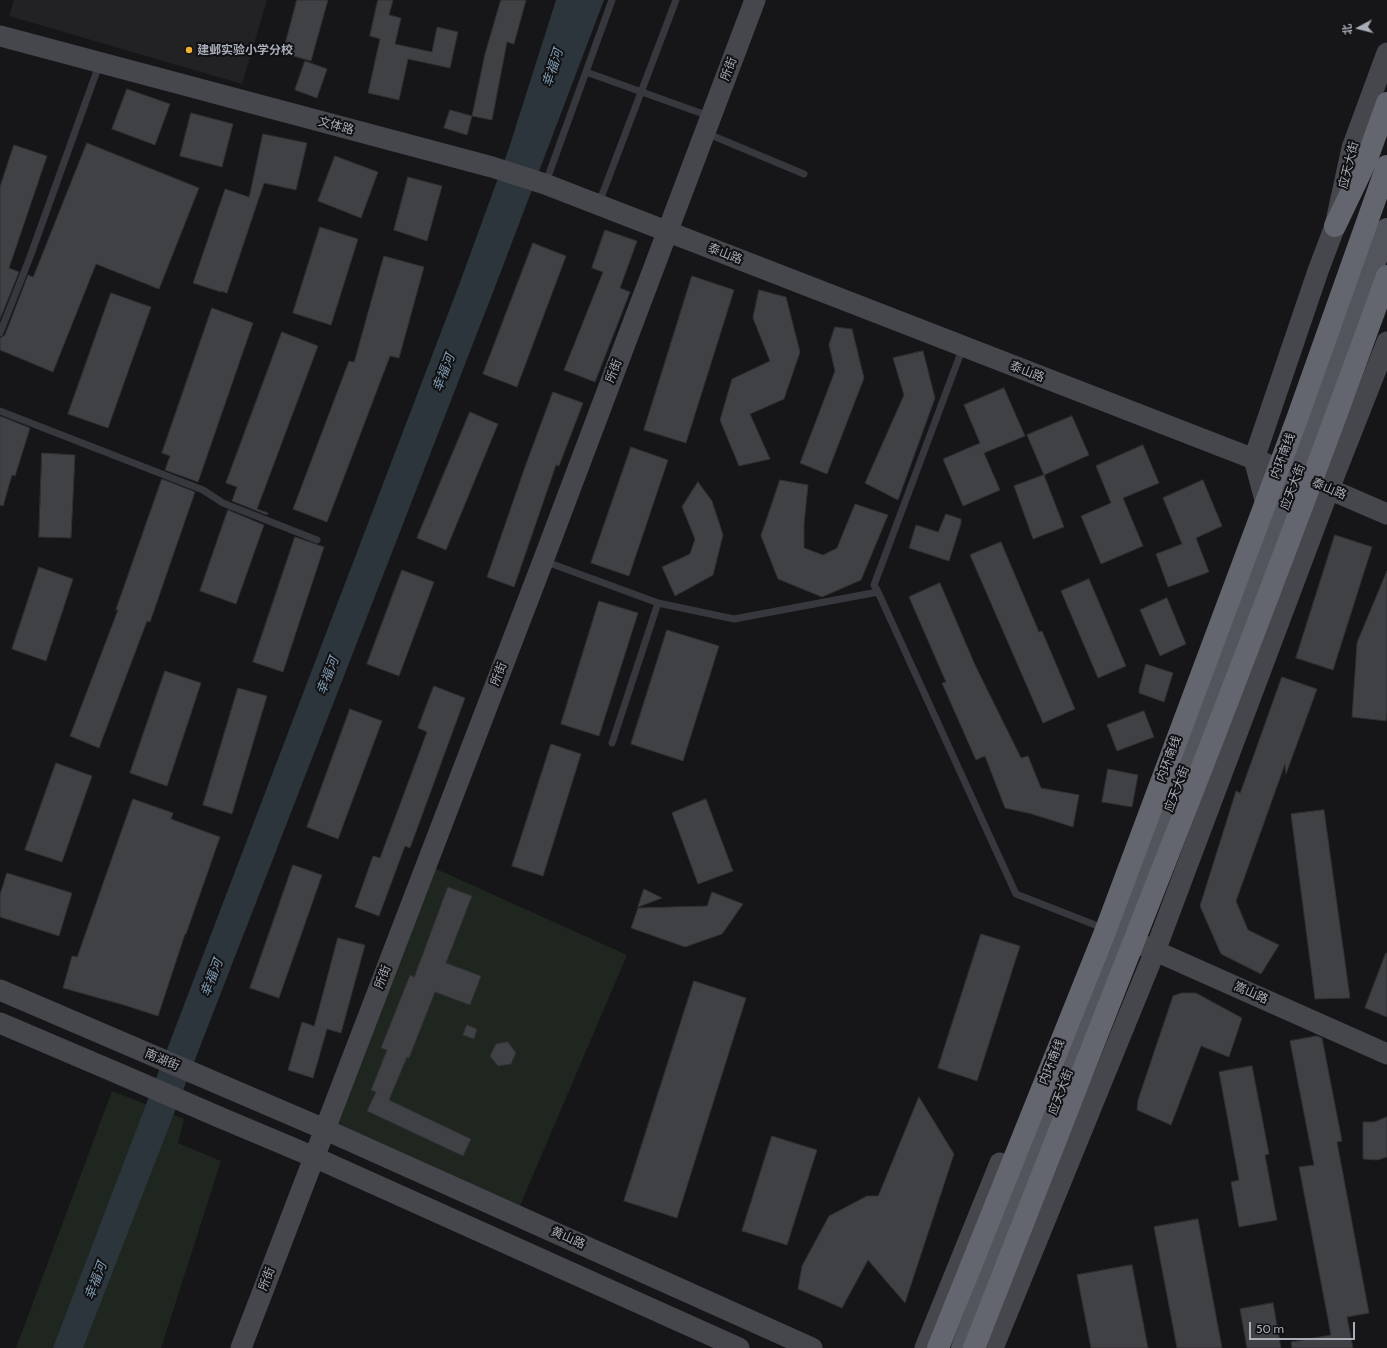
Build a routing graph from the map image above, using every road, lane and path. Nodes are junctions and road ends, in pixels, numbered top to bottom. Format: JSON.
{"nodes":[{"id":1,"x":612,"y":0,"type":"edge"},
{"id":2,"x":676,"y":0,"type":"edge"},
{"id":3,"x":755,"y":0,"type":"edge"},
{"id":4,"x":0,"y":36,"type":"edge"},
{"id":5,"x":1387,"y":53,"type":"edge"},
{"id":6,"x":99,"y":63,"type":"junction"},
{"id":7,"x":586,"y":72,"type":"junction"},
{"id":8,"x":641,"y":92,"type":"junction"},
{"id":9,"x":1387,"y":103,"type":"edge"},
{"id":10,"x":708,"y":124,"type":"junction"},
{"id":11,"x":1387,"y":166,"type":"edge"},
{"id":12,"x":804,"y":174,"type":"dead end"},
{"id":13,"x":541,"y":183,"type":"junction"},
{"id":14,"x":1387,"y":184,"type":"edge"},
{"id":15,"x":598,"y":205,"type":"junction"},
{"id":16,"x":1335,"y":226,"type":"junction"},
{"id":17,"x":1387,"y":229,"type":"edge"},
{"id":18,"x":667,"y":231,"type":"junction"},
{"id":19,"x":1387,"y":276,"type":"edge"},
{"id":20,"x":0,"y":332,"type":"edge"},
{"id":21,"x":1387,"y":342,"type":"edge"},
{"id":22,"x":964,"y":347,"type":"junction"},
{"id":23,"x":0,"y":411,"type":"edge"},
{"id":24,"x":1254,"y":459,"type":"junction"},
{"id":25,"x":1290,"y":473,"type":"junction"},
{"id":26,"x":1329,"y":488,"type":"junction"},
{"id":27,"x":1268,"y":511,"type":"junction"},
{"id":28,"x":1387,"y":514,"type":"edge"},
{"id":29,"x":317,"y":540,"type":"dead end"},
{"id":30,"x":543,"y":561,"type":"junction"},
{"id":31,"x":878,"y":592,"type":"junction"},
{"id":32,"x":658,"y":602,"type":"junction"},
{"id":33,"x":612,"y":743,"type":"dead end"},
{"id":34,"x":1118,"y":934,"type":"junction"},
{"id":35,"x":1155,"y":951,"type":"junction"},
{"id":36,"x":0,"y":990,"type":"edge"},
{"id":37,"x":0,"y":1023,"type":"edge"},
{"id":38,"x":1387,"y":1054,"type":"edge"},
{"id":39,"x":324,"y":1129,"type":"junction"},
{"id":40,"x":314,"y":1157,"type":"junction"},
{"id":41,"x":241,"y":1348,"type":"edge"},
{"id":42,"x":739,"y":1348,"type":"edge"},
{"id":43,"x":812,"y":1348,"type":"edge"},
{"id":44,"x":925,"y":1348,"type":"edge"},
{"id":45,"x":938,"y":1348,"type":"edge"},
{"id":46,"x":948,"y":1348,"type":"edge"},
{"id":47,"x":962,"y":1348,"type":"edge"},
{"id":48,"x":974,"y":1348,"type":"edge"},
{"id":49,"x":993,"y":1348,"type":"edge"}],
"edges":[{"from":1,"to":7,"type":"lane"},
{"from":2,"to":8,"type":"lane"},
{"from":3,"to":10,"type":"street","name":"所街"},
{"from":4,"to":6,"type":"street","name":"文体路"},
{"from":5,"to":16,"type":"street","name":"应天大街"},
{"from":6,"to":13,"type":"street","name":"文体路"},
{"from":6,"to":20,"type":"lane"},
{"from":7,"to":8,"type":"lane"},
{"from":7,"to":13,"type":"lane"},
{"from":8,"to":10,"type":"lane"},
{"from":8,"to":15,"type":"lane"},
{"from":9,"to":16,"type":"highway"},
{"from":10,"to":12,"type":"lane"},
{"from":10,"to":18,"type":"street","name":"所街"},
{"from":11,"to":45,"type":"highway","name":"内环南线","bridge":true},
{"from":13,"to":15,"type":"street","name":"文体路"},
{"from":14,"to":25,"type":"main road","name":"应天大街"},
{"from":15,"to":18,"type":"street","name":"文体路"},
{"from":16,"to":24,"type":"street","name":"应天大街"},
{"from":17,"to":25,"type":"main road","name":"应天大街"},
{"from":18,"to":22,"type":"street","name":"泰山路"},
{"from":18,"to":30,"type":"street","name":"所街"},
{"from":19,"to":48,"type":"highway","bridge":true},
{"from":21,"to":26,"type":"street"},
{"from":22,"to":24,"type":"street","name":"泰山路"},
{"from":22,"to":31,"type":"lane"},
{"from":23,"to":29,"type":"lane"},
{"from":24,"to":25,"type":"street","name":"泰山路"},
{"from":24,"to":27,"type":"street"},
{"from":25,"to":26,"type":"street","name":"泰山路"},
{"from":25,"to":27,"type":"main road","name":"应天大街"},
{"from":25,"to":34,"type":"main road","name":"应天大街"},
{"from":26,"to":28,"type":"street","name":"泰山路"},
{"from":26,"to":35,"type":"street"},
{"from":27,"to":34,"type":"main road","name":"应天大街"},
{"from":30,"to":32,"type":"lane"},
{"from":30,"to":39,"type":"street","name":"所街"},
{"from":31,"to":32,"type":"lane"},
{"from":31,"to":34,"type":"lane"},
{"from":32,"to":33,"type":"lane"},
{"from":34,"to":35,"type":"street","name":"嵩山路"},
{"from":34,"to":44,"type":"street"},
{"from":34,"to":46,"type":"main road","name":"应天大街"},
{"from":34,"to":47,"type":"main road","name":"应天大街"},
{"from":35,"to":38,"type":"street","name":"嵩山路"},
{"from":35,"to":49,"type":"street"},
{"from":36,"to":39,"type":"street","name":"南湖街"},
{"from":37,"to":40,"type":"street","bridge":true},
{"from":39,"to":40,"type":"street","name":"所街"},
{"from":39,"to":43,"type":"street","name":"黄山路"},
{"from":40,"to":41,"type":"street","name":"所街"},
{"from":40,"to":42,"type":"street"}]}
